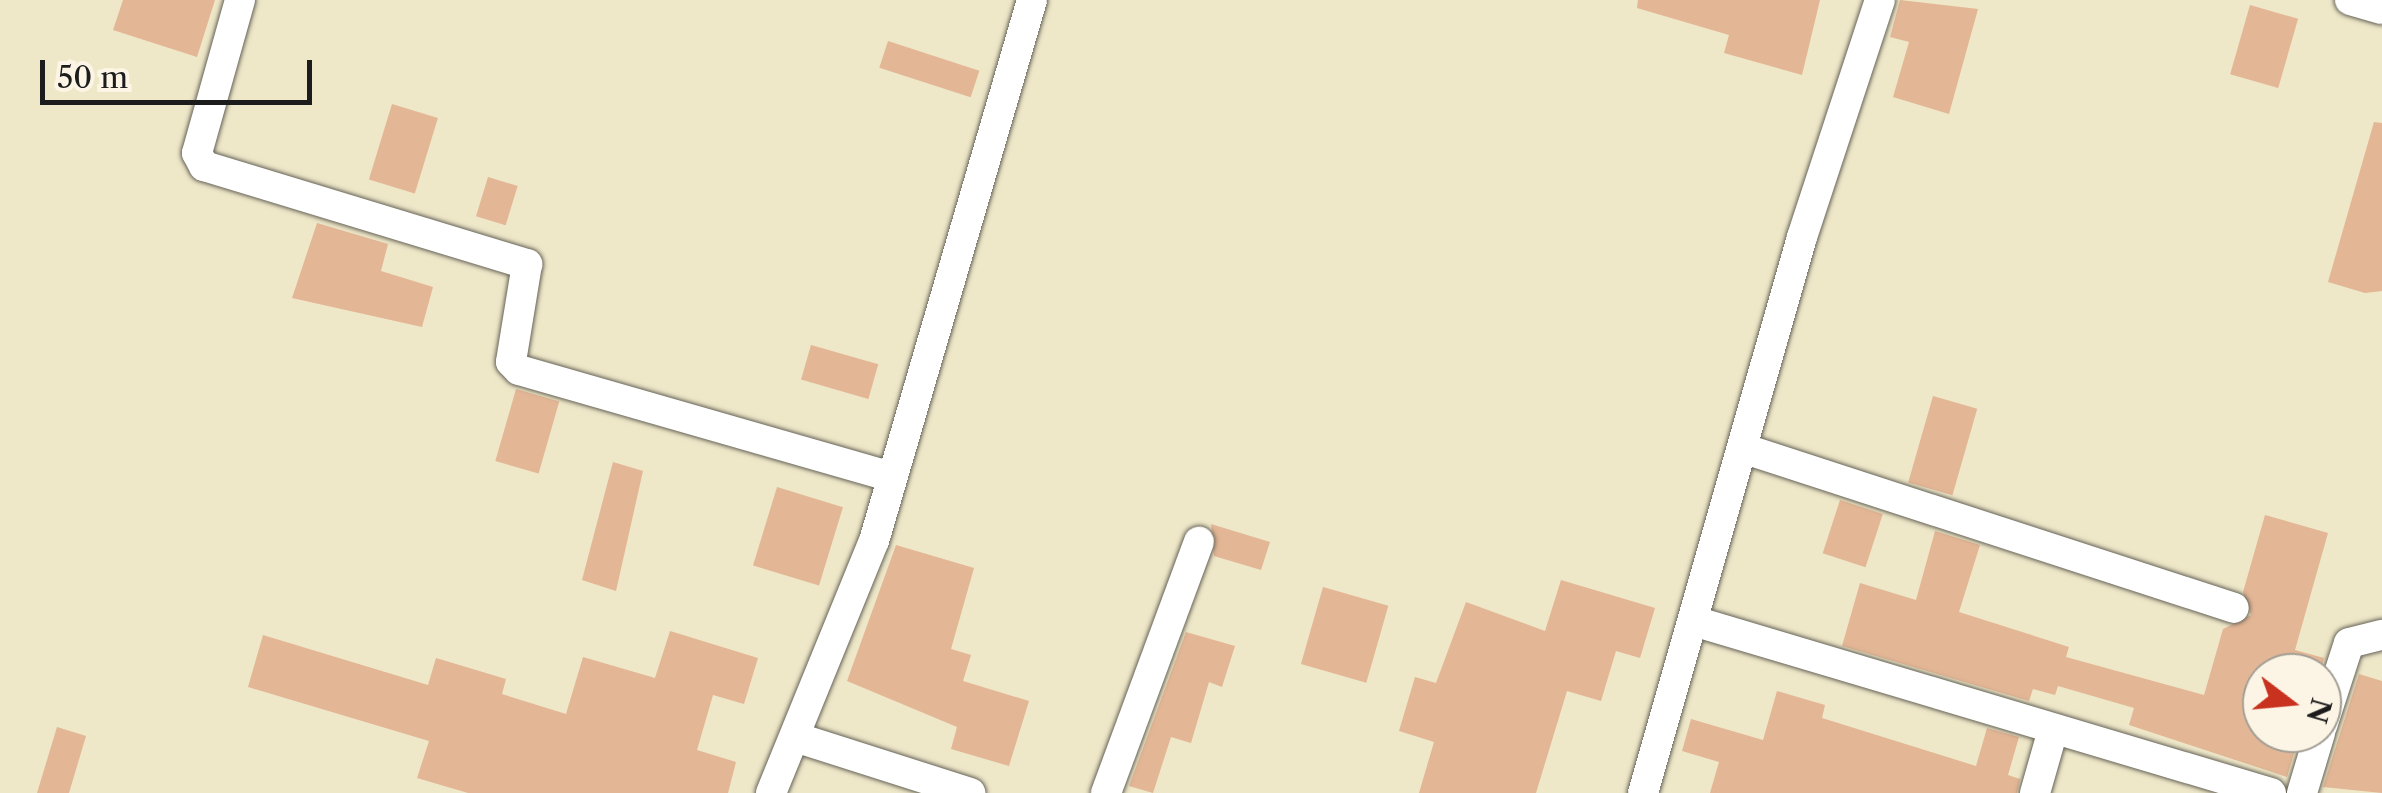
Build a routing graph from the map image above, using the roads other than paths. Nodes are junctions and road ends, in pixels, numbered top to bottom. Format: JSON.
{"nodes":[{"id":1,"x":240,"y":0,"type":"edge"},
{"id":2,"x":1032,"y":0,"type":"edge"},
{"id":3,"x":1880,"y":0,"type":"edge"},
{"id":4,"x":2350,"y":0,"type":"edge"},
{"id":5,"x":2382,"y":9,"type":"edge"},
{"id":6,"x":1742,"y":448,"type":"junction"},
{"id":7,"x":891,"y":477,"type":"junction"},
{"id":8,"x":1199,"y":542,"type":"dead end"},
{"id":9,"x":2234,"y":608,"type":"dead end"},
{"id":10,"x":1696,"y":622,"type":"junction"},
{"id":11,"x":2382,"y":635,"type":"edge"},
{"id":12,"x":2342,"y":665,"type":"edge"},
{"id":13,"x":2053,"y":730,"type":"junction"},
{"id":14,"x":798,"y":738,"type":"junction"},
{"id":15,"x":2314,"y":753,"type":"edge"},
{"id":16,"x":772,"y":793,"type":"edge"},
{"id":17,"x":970,"y":793,"type":"edge"},
{"id":18,"x":1106,"y":793,"type":"edge"},
{"id":19,"x":1643,"y":793,"type":"edge"},
{"id":20,"x":2035,"y":793,"type":"edge"},
{"id":21,"x":2271,"y":793,"type":"edge"},
{"id":22,"x":2302,"y":793,"type":"edge"}],
"edges":[{"from":1,"to":7,"type":"street"},
{"from":2,"to":7,"type":"street"},
{"from":3,"to":6,"type":"street"},
{"from":4,"to":5,"type":"street"},
{"from":6,"to":9,"type":"street"},
{"from":6,"to":10,"type":"street"},
{"from":7,"to":14,"type":"street"},
{"from":8,"to":18,"type":"street"},
{"from":10,"to":13,"type":"street"},
{"from":10,"to":19,"type":"street"},
{"from":11,"to":12,"type":"street"},
{"from":13,"to":20,"type":"street"},
{"from":13,"to":21,"type":"street"},
{"from":14,"to":16,"type":"street"},
{"from":14,"to":17,"type":"street"},
{"from":15,"to":22,"type":"street"}]}
